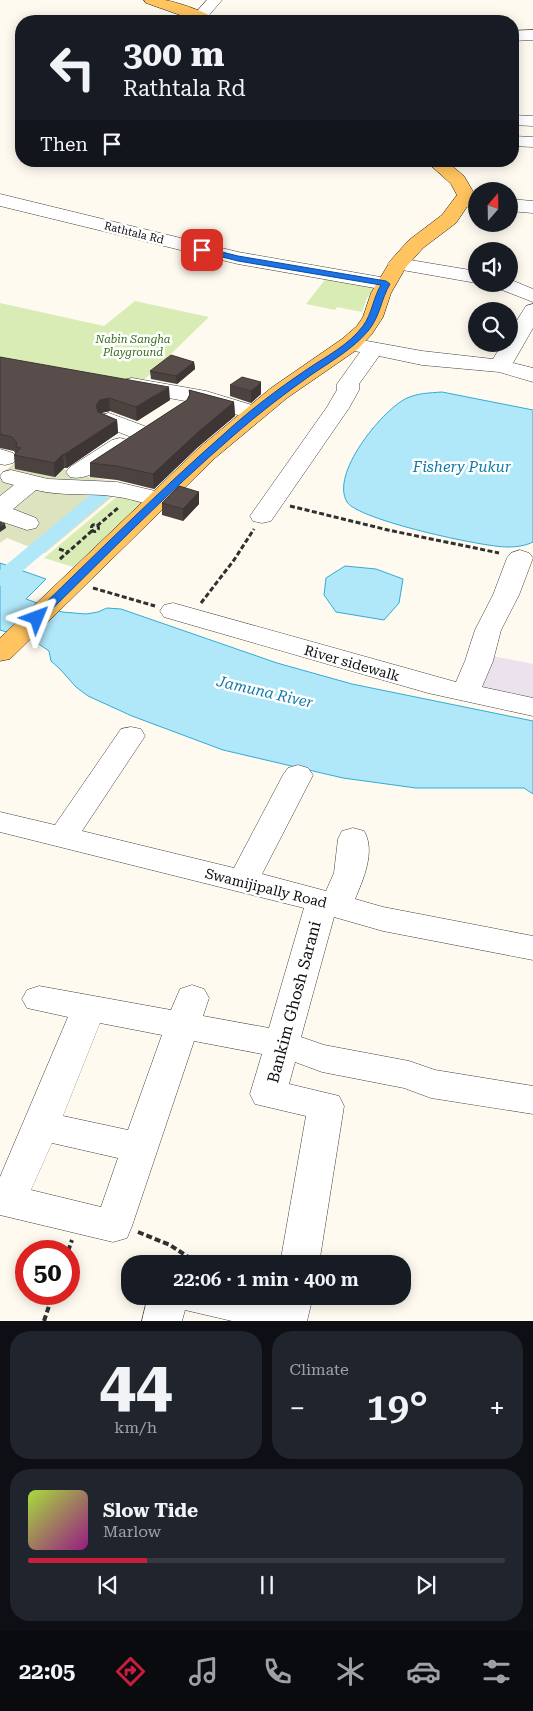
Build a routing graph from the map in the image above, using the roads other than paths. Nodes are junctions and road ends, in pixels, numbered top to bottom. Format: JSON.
{"nodes":[{"id":1,"x":151,"y":0,"type":"edge"},
{"id":2,"x":215,"y":0,"type":"edge"},
{"id":3,"x":194,"y":15,"type":"edge"},
{"id":4,"x":207,"y":15,"type":"edge"},
{"id":5,"x":533,"y":35,"type":"edge"},
{"id":6,"x":519,"y":36,"type":"edge"},
{"id":7,"x":519,"y":120,"type":"edge"},
{"id":8,"x":533,"y":121,"type":"edge"},
{"id":9,"x":519,"y":141,"type":"edge"},
{"id":10,"x":533,"y":142,"type":"edge"},
{"id":11,"x":443,"y":167,"type":"edge"},
{"id":12,"x":468,"y":198,"type":"edge"},
{"id":13,"x":0,"y":200,"type":"edge"},
{"id":14,"x":468,"y":203,"type":"edge"},
{"id":15,"x":518,"y":206,"type":"edge"},
{"id":16,"x":533,"y":207,"type":"edge"},
{"id":17,"x":398,"y":264,"type":"junction"},
{"id":18,"x":468,"y":276,"type":"edge"},
{"id":19,"x":386,"y":284,"type":"junction"},
{"id":20,"x":518,"y":290,"type":"edge"},
{"id":21,"x":533,"y":296,"type":"edge"},
{"id":22,"x":533,"y":310,"type":"edge"},
{"id":23,"x":350,"y":344,"type":"junction"},
{"id":24,"x":374,"y":348,"type":"junction"},
{"id":25,"x":500,"y":366,"type":"junction"},
{"id":26,"x":533,"y":375,"type":"edge"},
{"id":27,"x":160,"y":418,"type":"junction"},
{"id":28,"x":247,"y":418,"type":"junction"},
{"id":29,"x":109,"y":420,"type":"edge"},
{"id":30,"x":78,"y":472,"type":"dead end"},
{"id":31,"x":12,"y":489,"type":"edge"},
{"id":32,"x":159,"y":499,"type":"junction"},
{"id":33,"x":268,"y":509,"type":"road end"},
{"id":34,"x":27,"y":523,"type":"dead end"},
{"id":35,"x":520,"y":558,"type":"road end"},
{"id":36,"x":181,"y":614,"type":"road end"},
{"id":37,"x":0,"y":652,"type":"edge"},
{"id":38,"x":465,"y":693,"type":"junction"},
{"id":39,"x":533,"y":707,"type":"edge"},
{"id":40,"x":131,"y":736,"type":"dead end"},
{"id":41,"x":298,"y":775,"type":"dead end"},
{"id":42,"x":1,"y":824,"type":"edge"},
{"id":43,"x":62,"y":838,"type":"junction"},
{"id":44,"x":353,"y":839,"type":"dead end"},
{"id":45,"x":244,"y":881,"type":"junction"},
{"id":46,"x":329,"y":904,"type":"junction"},
{"id":47,"x":533,"y":948,"type":"edge"},
{"id":48,"x":39,"y":999,"type":"dead end"},
{"id":49,"x":89,"y":1008,"type":"junction"},
{"id":50,"x":187,"y":1012,"type":"junction"},
{"id":51,"x":282,"y":1044,"type":"junction"},
{"id":52,"x":533,"y":1100,"type":"edge"},
{"id":53,"x":41,"y":1126,"type":"junction"},
{"id":54,"x":140,"y":1148,"type":"junction"},
{"id":55,"x":4,"y":1200,"type":"edge"},
{"id":56,"x":301,"y":1255,"type":"edge"},
{"id":57,"x":166,"y":1305,"type":"edge"},
{"id":58,"x":252,"y":1305,"type":"edge"},
{"id":59,"x":285,"y":1310,"type":"edge"},
{"id":60,"x":162,"y":1321,"type":"edge"}],
"edges":[{"from":1,"to":3,"type":"main road"},
{"from":2,"to":4,"type":"street"},
{"from":5,"to":6,"type":"street"},
{"from":7,"to":8,"type":"street"},
{"from":9,"to":10,"type":"street"},
{"from":11,"to":12,"type":"main road"},
{"from":13,"to":19,"type":"street","name":"Rathtala Rd"},
{"from":14,"to":17,"type":"main road"},
{"from":15,"to":16,"type":"street"},
{"from":17,"to":18,"type":"street"},
{"from":17,"to":19,"type":"main road"},
{"from":19,"to":23,"type":"main road"},
{"from":20,"to":21,"type":"street"},
{"from":22,"to":25,"type":"street"},
{"from":23,"to":24,"type":"street"},
{"from":23,"to":28,"type":"main road"},
{"from":24,"to":25,"type":"street"},
{"from":24,"to":33,"type":"street"},
{"from":25,"to":26,"type":"street"},
{"from":27,"to":28,"type":"street"},
{"from":27,"to":28,"type":"street"},
{"from":27,"to":29,"type":"street"},
{"from":27,"to":30,"type":"street"},
{"from":28,"to":32,"type":"main road"},
{"from":31,"to":32,"type":"street"},
{"from":31,"to":34,"type":"street"},
{"from":32,"to":37,"type":"main road"},
{"from":35,"to":38,"type":"street"},
{"from":36,"to":38,"type":"street","name":"River sidewalk"},
{"from":38,"to":39,"type":"street","name":"River sidewalk"},
{"from":40,"to":43,"type":"street"},
{"from":41,"to":45,"type":"street"},
{"from":42,"to":43,"type":"street","name":"Swamijipally Road"},
{"from":43,"to":45,"type":"street","name":"Swamijipally Road"},
{"from":44,"to":46,"type":"street","name":"Bankim Ghosh Sarani"},
{"from":45,"to":46,"type":"street","name":"Swamijipally Road"},
{"from":46,"to":47,"type":"street","name":"Swamijipally Road"},
{"from":46,"to":51,"type":"street","name":"Bankim Ghosh Sarani"},
{"from":48,"to":49,"type":"street"},
{"from":49,"to":50,"type":"street"},
{"from":49,"to":53,"type":"street"},
{"from":50,"to":51,"type":"street"},
{"from":50,"to":54,"type":"street"},
{"from":51,"to":52,"type":"street"},
{"from":51,"to":56,"type":"street","name":"Bankim Ghosh Sarani"},
{"from":53,"to":54,"type":"street"},
{"from":53,"to":55,"type":"street"},
{"from":54,"to":55,"type":"street"},
{"from":57,"to":60,"type":"street"},
{"from":58,"to":59,"type":"street"}]}
